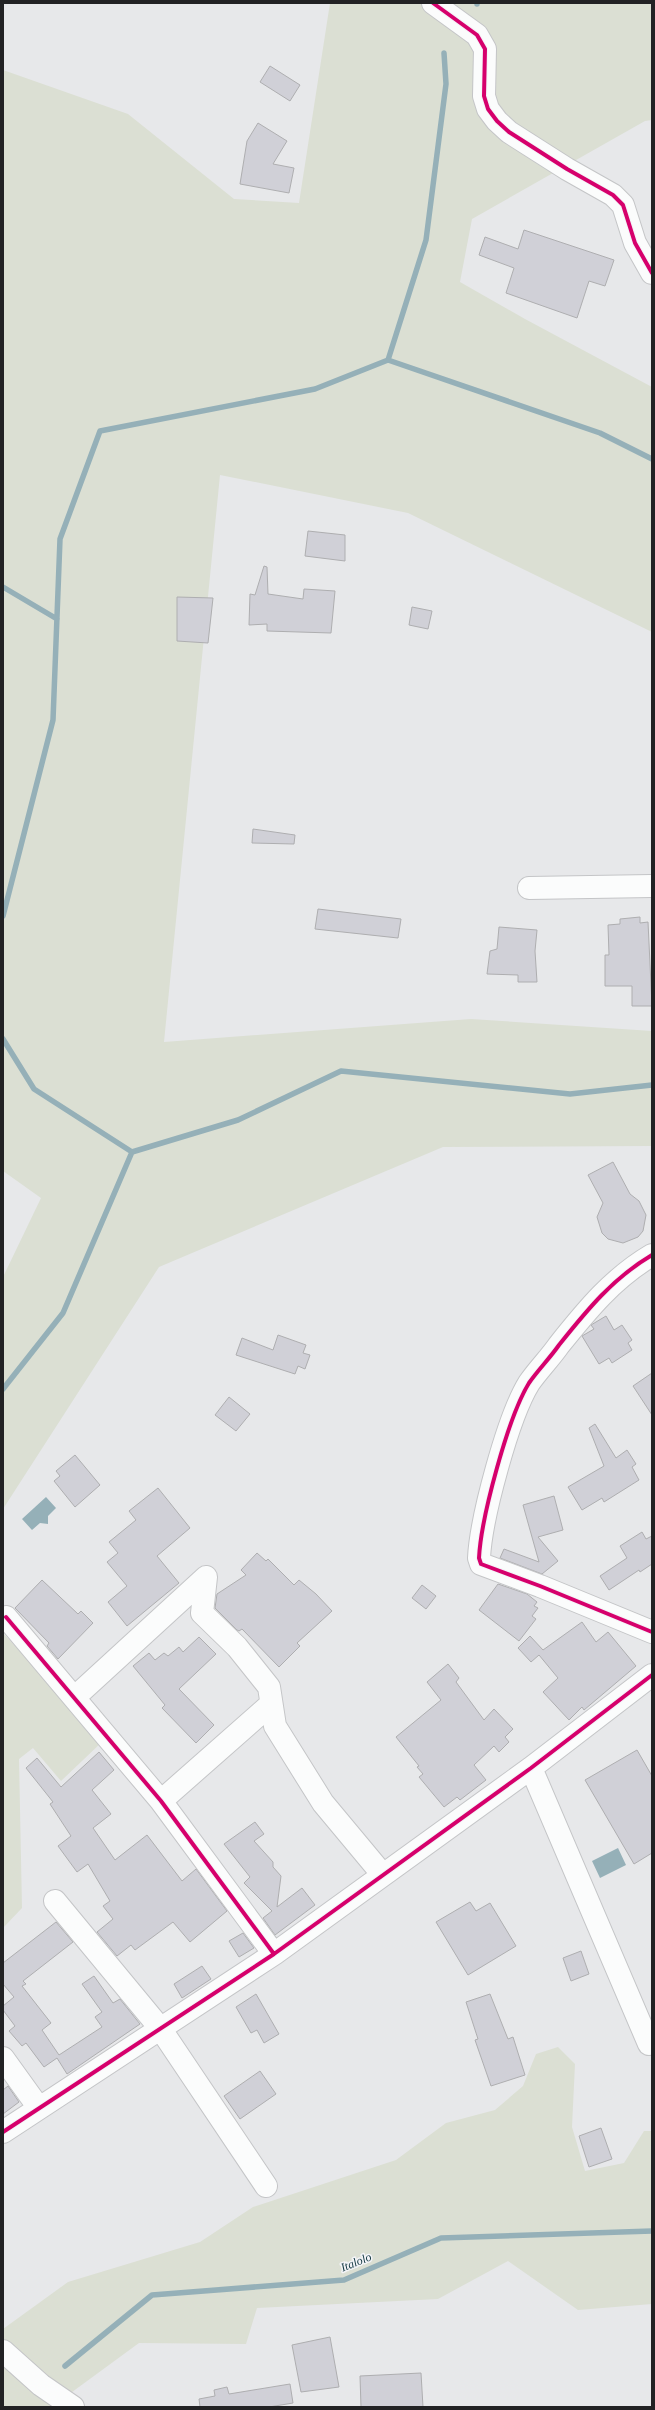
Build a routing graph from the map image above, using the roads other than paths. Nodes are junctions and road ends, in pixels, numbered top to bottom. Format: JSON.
{"nodes":[{"id":1,"x":433,"y":3,"type":"edge"},
{"id":2,"x":652,"y":273,"type":"edge"},
{"id":3,"x":652,"y":886,"type":"edge"},
{"id":4,"x":529,"y":888,"type":"dead end"},
{"id":5,"x":652,"y":1255,"type":"edge"},
{"id":6,"x":6,"y":1617,"type":"dead end"},
{"id":7,"x":652,"y":1632,"type":"edge"},
{"id":8,"x":652,"y":1676,"type":"edge"},
{"id":9,"x":75,"y":1697,"type":"junction"},
{"id":10,"x":271,"y":1704,"type":"junction"},
{"id":11,"x":531,"y":1768,"type":"junction"},
{"id":12,"x":161,"y":1801,"type":"junction"},
{"id":13,"x":384,"y":1874,"type":"junction"},
{"id":14,"x":55,"y":1901,"type":"dead end"},
{"id":15,"x":274,"y":1954,"type":"junction"},
{"id":16,"x":160,"y":2028,"type":"junction"},
{"id":17,"x":649,"y":2044,"type":"dead end"},
{"id":18,"x":3,"y":2058,"type":"edge"},
{"id":19,"x":39,"y":2108,"type":"junction"},
{"id":20,"x":3,"y":2132,"type":"edge"},
{"id":21,"x":266,"y":2186,"type":"dead end"},
{"id":22,"x":3,"y":2351,"type":"edge"},
{"id":23,"x":73,"y":2407,"type":"edge"}],
"edges":[{"from":1,"to":2,"type":"street"},
{"from":3,"to":4,"type":"street"},
{"from":5,"to":7,"type":"street"},
{"from":6,"to":9,"type":"street"},
{"from":8,"to":11,"type":"street"},
{"from":9,"to":10,"type":"street"},
{"from":9,"to":12,"type":"street"},
{"from":10,"to":12,"type":"street"},
{"from":10,"to":13,"type":"street"},
{"from":11,"to":13,"type":"street"},
{"from":11,"to":17,"type":"street"},
{"from":12,"to":15,"type":"street"},
{"from":13,"to":15,"type":"street"},
{"from":14,"to":16,"type":"street"},
{"from":15,"to":16,"type":"street"},
{"from":16,"to":19,"type":"street"},
{"from":16,"to":21,"type":"street"},
{"from":18,"to":19,"type":"street"},
{"from":19,"to":20,"type":"street"},
{"from":22,"to":23,"type":"street"}]}
